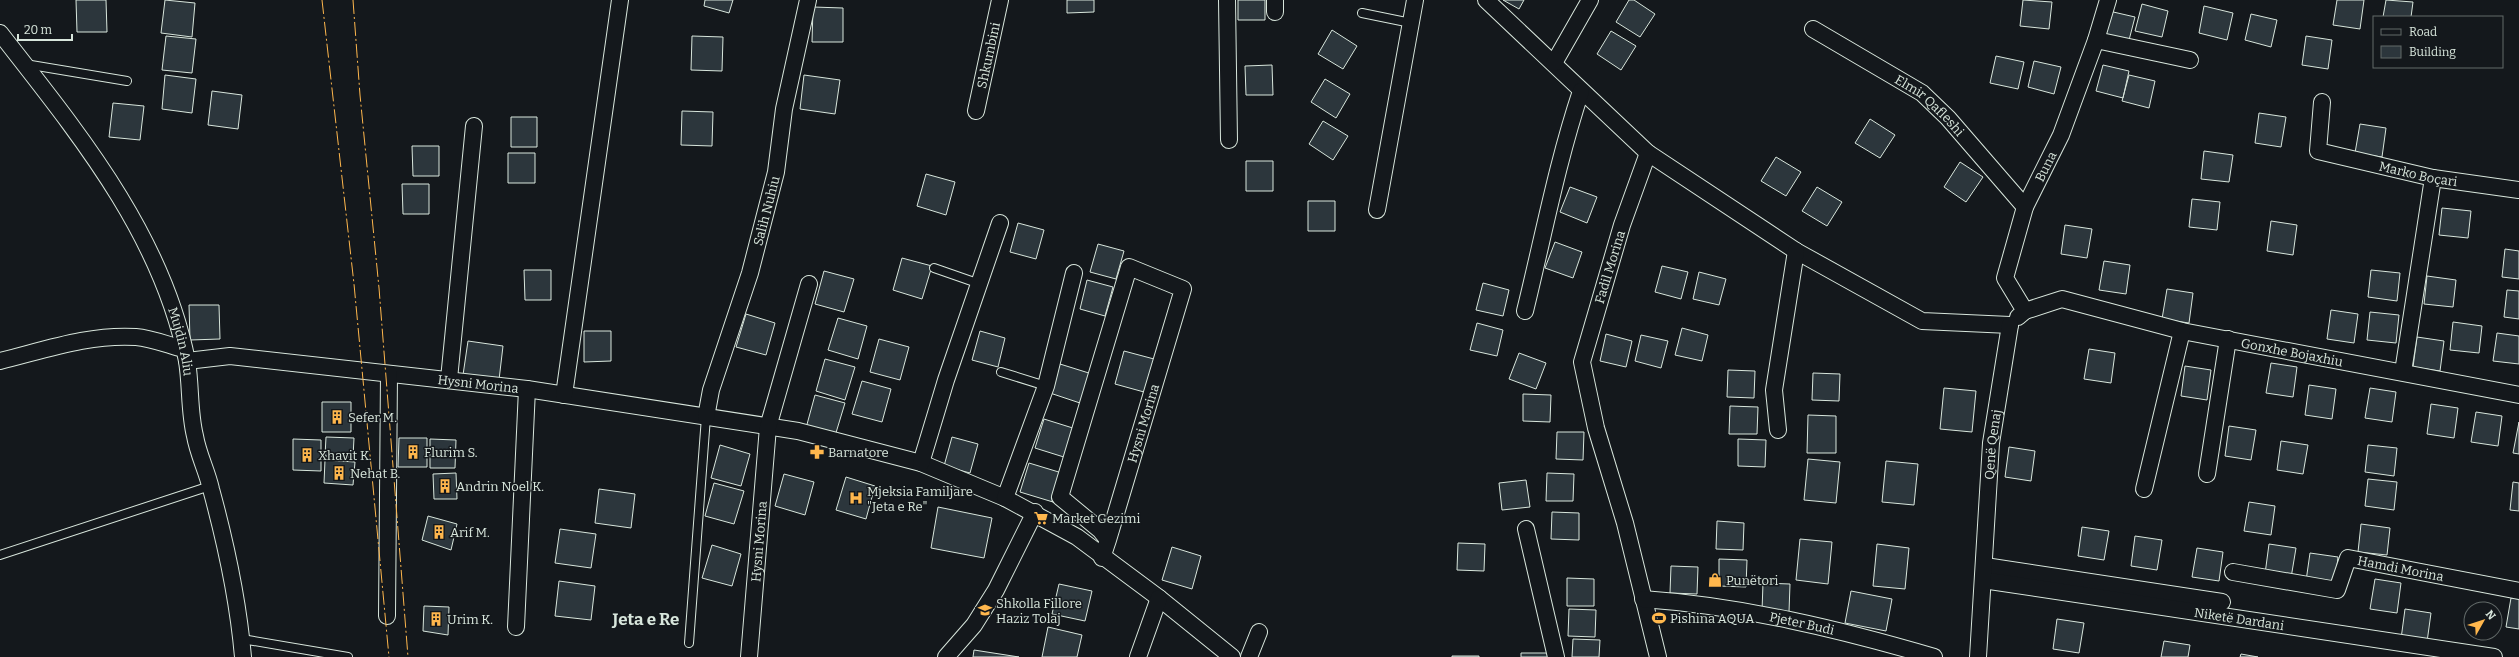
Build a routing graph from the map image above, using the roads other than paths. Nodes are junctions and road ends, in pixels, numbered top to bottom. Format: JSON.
{"nodes":[{"id":1,"x":620,"y":0,"type":"edge"},
{"id":2,"x":808,"y":0,"type":"edge"},
{"id":3,"x":1000,"y":0,"type":"edge"},
{"id":4,"x":1227,"y":0,"type":"edge"},
{"id":5,"x":1415,"y":0,"type":"edge"},
{"id":6,"x":1486,"y":0,"type":"edge"},
{"id":7,"x":1590,"y":0,"type":"edge"},
{"id":8,"x":2108,"y":0,"type":"edge"},
{"id":9,"x":1362,"y":13,"type":"dead end"},
{"id":10,"x":1411,"y":23,"type":"junction"},
{"id":11,"x":1812,"y":28,"type":"dead end"},
{"id":12,"x":0,"y":33,"type":"edge"},
{"id":13,"x":2096,"y":40,"type":"junction"},
{"id":14,"x":2190,"y":60,"type":"dead end"},
{"id":15,"x":1554,"y":63,"type":"junction"},
{"id":16,"x":24,"y":64,"type":"junction"},
{"id":17,"x":127,"y":81,"type":"dead end"},
{"id":18,"x":1581,"y":91,"type":"junction"},
{"id":19,"x":2322,"y":102,"type":"dead end"},
{"id":20,"x":976,"y":111,"type":"dead end"},
{"id":21,"x":474,"y":126,"type":"dead end"},
{"id":22,"x":1229,"y":140,"type":"dead end"},
{"id":23,"x":1648,"y":153,"type":"junction"},
{"id":24,"x":2434,"y":178,"type":"junction"},
{"id":25,"x":2519,"y":190,"type":"edge"},
{"id":26,"x":2025,"y":207,"type":"junction"},
{"id":27,"x":1377,"y":210,"type":"dead end"},
{"id":28,"x":1000,"y":223,"type":"dead end"},
{"id":29,"x":1796,"y":251,"type":"junction"},
{"id":30,"x":934,"y":268,"type":"dead end"},
{"id":31,"x":1074,"y":273,"type":"dead end"},
{"id":32,"x":809,"y":284,"type":"dead end"},
{"id":33,"x":980,"y":284,"type":"junction"},
{"id":34,"x":2025,"y":311,"type":"junction"},
{"id":35,"x":1525,"y":312,"type":"dead end"},
{"id":36,"x":2010,"y":325,"type":"junction"},
{"id":37,"x":2182,"y":331,"type":"junction"},
{"id":38,"x":2228,"y":339,"type":"junction"},
{"id":39,"x":185,"y":355,"type":"junction"},
{"id":40,"x":0,"y":361,"type":"edge"},
{"id":41,"x":1000,"y":372,"type":"dead end"},
{"id":42,"x":2402,"y":372,"type":"junction"},
{"id":43,"x":389,"y":374,"type":"junction"},
{"id":44,"x":449,"y":379,"type":"junction"},
{"id":45,"x":1046,"y":386,"type":"junction"},
{"id":46,"x":527,"y":388,"type":"junction"},
{"id":47,"x":564,"y":395,"type":"junction"},
{"id":48,"x":2519,"y":395,"type":"edge"},
{"id":49,"x":706,"y":417,"type":"junction"},
{"id":50,"x":768,"y":427,"type":"junction"},
{"id":51,"x":1778,"y":430,"type":"dead end"},
{"id":52,"x":921,"y":463,"type":"junction"},
{"id":53,"x":2207,"y":474,"type":"dead end"},
{"id":54,"x":210,"y":486,"type":"junction"},
{"id":55,"x":2144,"y":489,"type":"dead end"},
{"id":56,"x":1005,"y":498,"type":"junction"},
{"id":57,"x":1035,"y":512,"type":"junction"},
{"id":58,"x":1526,"y":529,"type":"dead end"},
{"id":59,"x":1108,"y":540,"type":"junction"},
{"id":60,"x":0,"y":555,"type":"edge"},
{"id":61,"x":1102,"y":558,"type":"junction"},
{"id":62,"x":2233,"y":572,"type":"dead end"},
{"id":63,"x":1984,"y":573,"type":"junction"},
{"id":64,"x":2519,"y":591,"type":"edge"},
{"id":65,"x":1159,"y":598,"type":"junction"},
{"id":66,"x":1643,"y":599,"type":"junction"},
{"id":67,"x":2222,"y":602,"type":"dead end"},
{"id":68,"x":387,"y":616,"type":"dead end"},
{"id":69,"x":516,"y":627,"type":"dead end"},
{"id":70,"x":1259,"y":632,"type":"dead end"},
{"id":71,"x":242,"y":639,"type":"junction"},
{"id":72,"x":690,"y":643,"type":"dead end"},
{"id":73,"x":243,"y":657,"type":"edge"},
{"id":74,"x":348,"y":657,"type":"edge"},
{"id":75,"x":749,"y":657,"type":"edge"},
{"id":76,"x":946,"y":657,"type":"edge"},
{"id":77,"x":1138,"y":657,"type":"edge"},
{"id":78,"x":1232,"y":657,"type":"edge"},
{"id":79,"x":1248,"y":657,"type":"edge"},
{"id":80,"x":1556,"y":657,"type":"edge"},
{"id":81,"x":1658,"y":657,"type":"edge"},
{"id":82,"x":1934,"y":657,"type":"edge"},
{"id":83,"x":1978,"y":657,"type":"edge"},
{"id":84,"x":2494,"y":657,"type":"edge"}],
"edges":[{"from":1,"to":47,"type":"street"},
{"from":2,"to":49,"type":"street","name":"Salih Nuhiu"},
{"from":3,"to":20,"type":"street","name":"Shkumbini"},
{"from":4,"to":22,"type":"street"},
{"from":5,"to":10,"type":"street"},
{"from":6,"to":15,"type":"street"},
{"from":7,"to":15,"type":"street"},
{"from":8,"to":13,"type":"street","name":"Buna"},
{"from":9,"to":10,"type":"lane"},
{"from":10,"to":27,"type":"street"},
{"from":11,"to":26,"type":"street","name":"Elmir Qafleshi"},
{"from":12,"to":16,"type":"street","name":"Mujdin Aliu"},
{"from":13,"to":14,"type":"street"},
{"from":13,"to":26,"type":"street","name":"Buna"},
{"from":15,"to":18,"type":"street"},
{"from":16,"to":17,"type":"lane"},
{"from":16,"to":39,"type":"street","name":"Mujdin Aliu"},
{"from":18,"to":23,"type":"street"},
{"from":18,"to":35,"type":"street"},
{"from":19,"to":24,"type":"street","name":"Marko Boçari"},
{"from":21,"to":44,"type":"street"},
{"from":23,"to":29,"type":"street"},
{"from":23,"to":66,"type":"street","name":"Fadil Morina"},
{"from":24,"to":25,"type":"street","name":"Marko Boçari"},
{"from":24,"to":42,"type":"street"},
{"from":26,"to":34,"type":"street","name":"Buna"},
{"from":28,"to":33,"type":"street"},
{"from":29,"to":36,"type":"street"},
{"from":29,"to":51,"type":"street"},
{"from":30,"to":33,"type":"lane"},
{"from":31,"to":45,"type":"street"},
{"from":32,"to":50,"type":"street"},
{"from":33,"to":52,"type":"street"},
{"from":34,"to":36,"type":"street"},
{"from":34,"to":37,"type":"street","name":"Gonxhe Bojaxhiu"},
{"from":36,"to":63,"type":"street","name":"Qenë Qenaj"},
{"from":37,"to":38,"type":"street","name":"Gonxhe Bojaxhiu"},
{"from":37,"to":55,"type":"street"},
{"from":38,"to":42,"type":"street","name":"Gonxhe Bojaxhiu"},
{"from":38,"to":53,"type":"street"},
{"from":39,"to":40,"type":"street"},
{"from":39,"to":43,"type":"street","name":"Hysni Morina"},
{"from":39,"to":54,"type":"street","name":"Mujdin Aliu"},
{"from":41,"to":45,"type":"lane"},
{"from":42,"to":48,"type":"street","name":"Gonxhe Bojaxhiu"},
{"from":43,"to":44,"type":"street","name":"Hysni Morina"},
{"from":43,"to":68,"type":"street"},
{"from":44,"to":46,"type":"street","name":"Hysni Morina"},
{"from":45,"to":56,"type":"street"},
{"from":46,"to":47,"type":"street","name":"Hysni Morina"},
{"from":46,"to":69,"type":"street"},
{"from":47,"to":49,"type":"street","name":"Hysni Morina"},
{"from":49,"to":50,"type":"street","name":"Hysni Morina"},
{"from":49,"to":72,"type":"lane"},
{"from":50,"to":52,"type":"street","name":"Hysni Morina"},
{"from":50,"to":75,"type":"street","name":"Hysni Morina"},
{"from":52,"to":56,"type":"street","name":"Hysni Morina"},
{"from":54,"to":60,"type":"lane"},
{"from":54,"to":71,"type":"street","name":"Mujdin Aliu"},
{"from":56,"to":57,"type":"street","name":"Hysni Morina"},
{"from":57,"to":61,"type":"street","name":"Hysni Morina"},
{"from":57,"to":76,"type":"street"},
{"from":58,"to":80,"type":"street"},
{"from":59,"to":59,"type":"street","name":"Hysni Morina"},
{"from":59,"to":61,"type":"street","name":"Hysni Morina"},
{"from":61,"to":65,"type":"street","name":"Hysni Morina"},
{"from":62,"to":64,"type":"street","name":"Hamdi Morina"},
{"from":63,"to":67,"type":"street"},
{"from":63,"to":83,"type":"street","name":"Qenë Qenaj"},
{"from":63,"to":84,"type":"street","name":"Niketë Dardani"},
{"from":65,"to":77,"type":"street"},
{"from":65,"to":78,"type":"street","name":"Hysni Morina"},
{"from":66,"to":81,"type":"street"},
{"from":66,"to":82,"type":"street","name":"Pjeter Budi"},
{"from":70,"to":79,"type":"street"},
{"from":71,"to":73,"type":"street","name":"Mujdin Aliu"},
{"from":71,"to":74,"type":"lane"}]}
